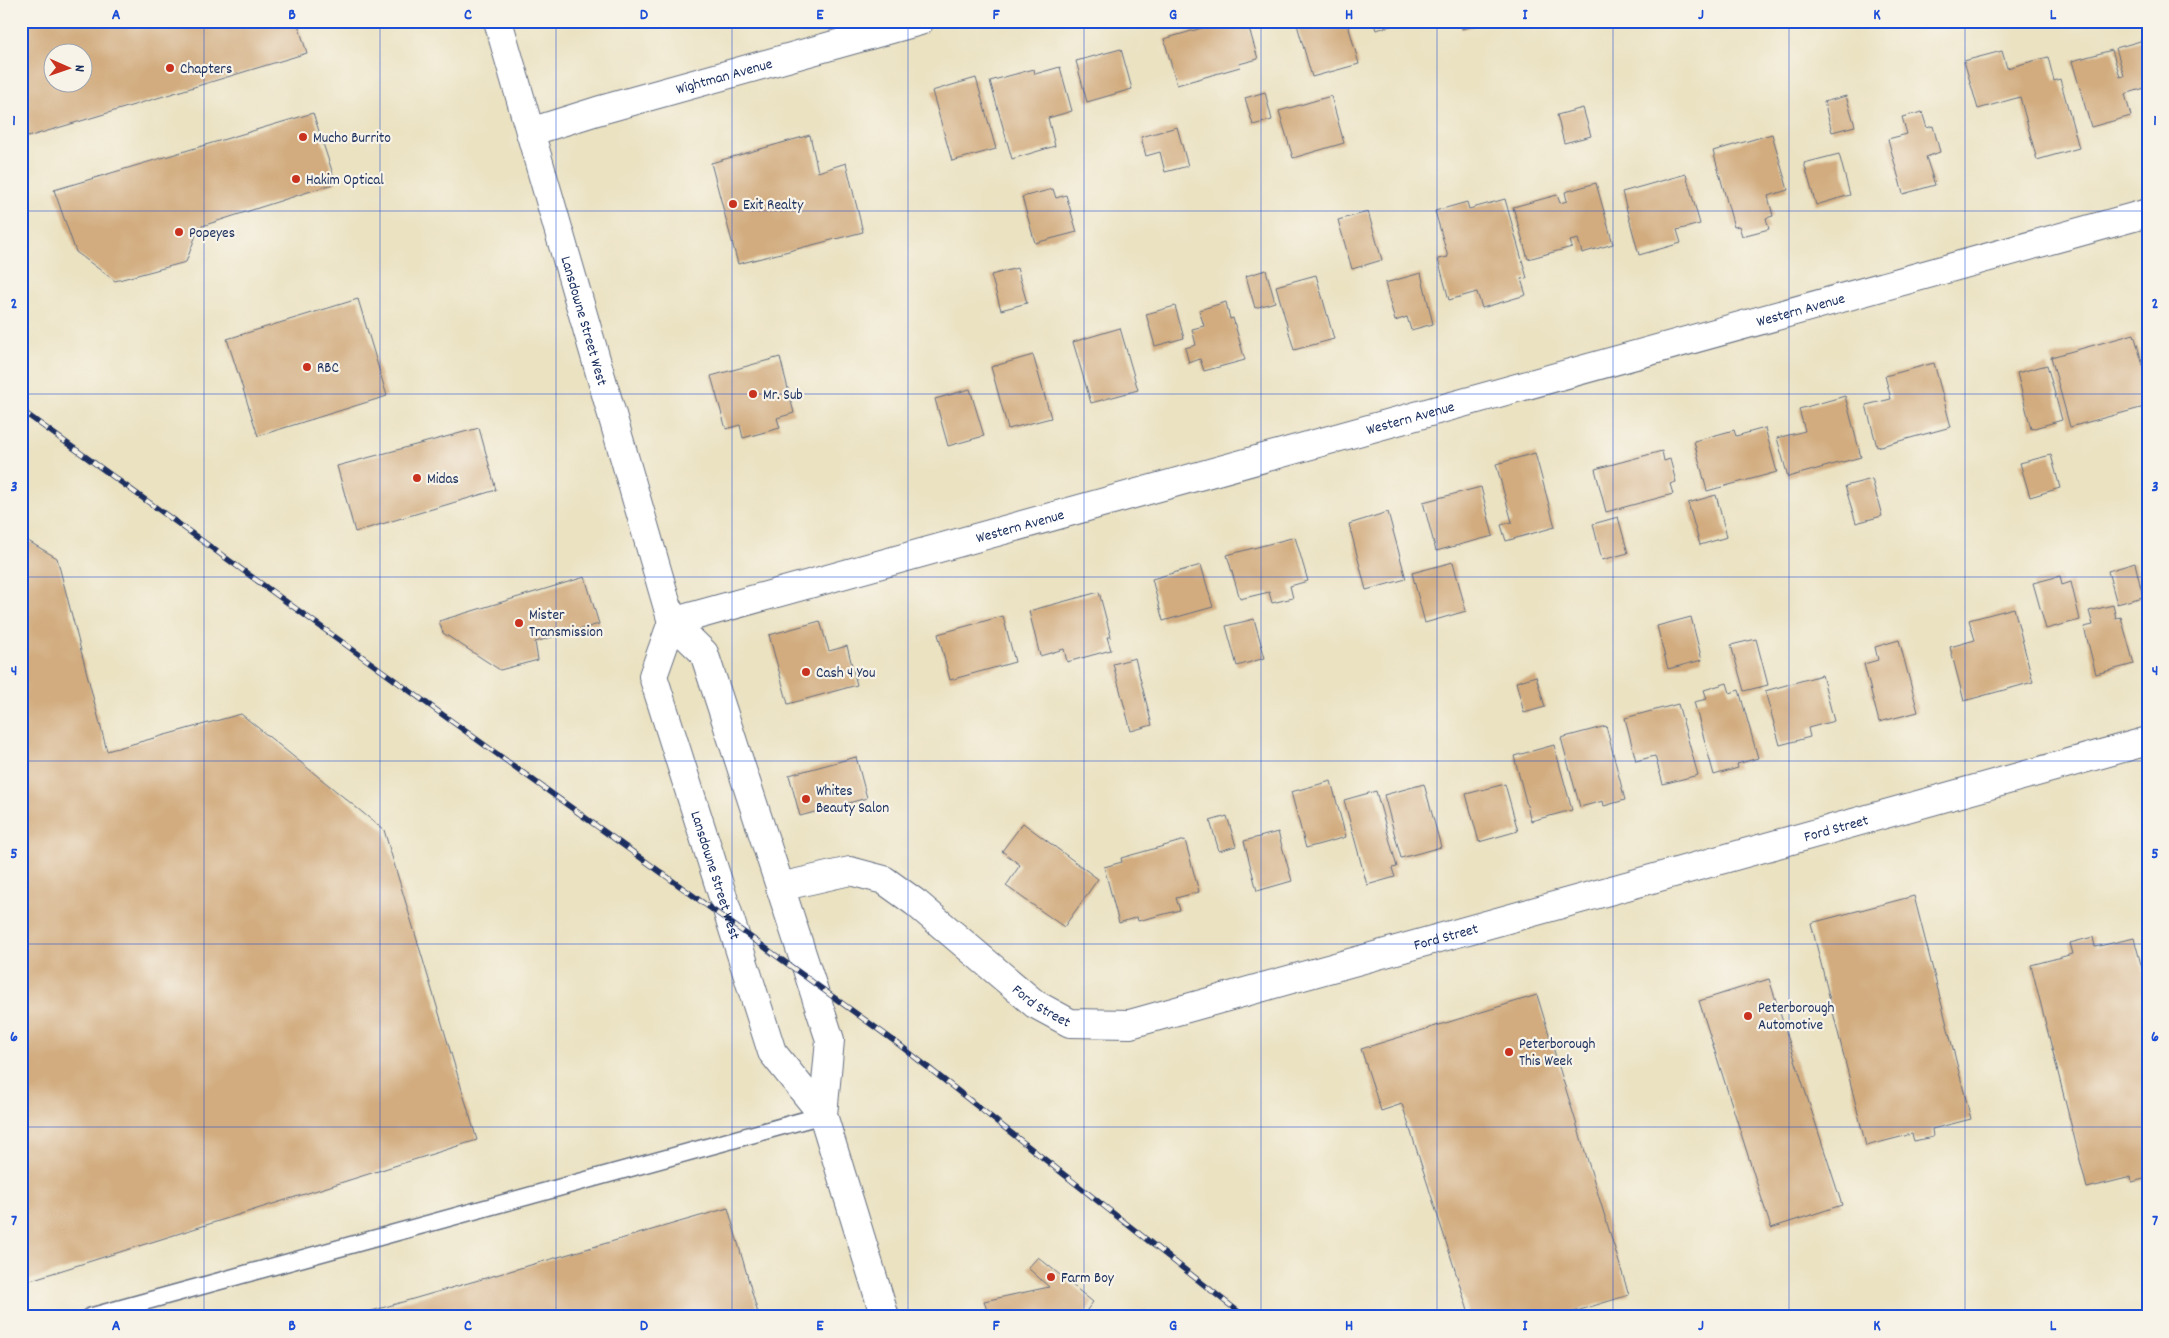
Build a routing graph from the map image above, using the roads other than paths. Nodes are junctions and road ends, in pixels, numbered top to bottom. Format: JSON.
{"nodes":[{"id":1,"x":498,"y":21,"type":"edge"},
{"id":2,"x":920,"y":21,"type":"edge"},
{"id":3,"x":530,"y":132,"type":"junction"},
{"id":4,"x":2148,"y":213,"type":"edge"},
{"id":5,"x":672,"y":622,"type":"junction"},
{"id":6,"x":2148,"y":741,"type":"edge"},
{"id":7,"x":780,"y":888,"type":"junction"},
{"id":8,"x":823,"y":1115,"type":"junction"},
{"id":9,"x":89,"y":1317,"type":"edge"},
{"id":10,"x":885,"y":1317,"type":"edge"}],
"edges":[{"from":1,"to":3,"type":"street","name":"Lansdowne Street West"},
{"from":2,"to":3,"type":"street","name":"Wightman Avenue"},
{"from":3,"to":5,"type":"street","name":"Lansdowne Street West"},
{"from":4,"to":5,"type":"street","name":"Western Avenue"},
{"from":5,"to":7,"type":"street","name":"Lansdowne Street West"},
{"from":5,"to":8,"type":"street","name":"Lansdowne Street West"},
{"from":6,"to":7,"type":"street","name":"Ford Street"},
{"from":7,"to":8,"type":"street","name":"Lansdowne Street West"},
{"from":8,"to":9,"type":"lane"},
{"from":8,"to":10,"type":"street","name":"Lansdowne Street West"}]}
